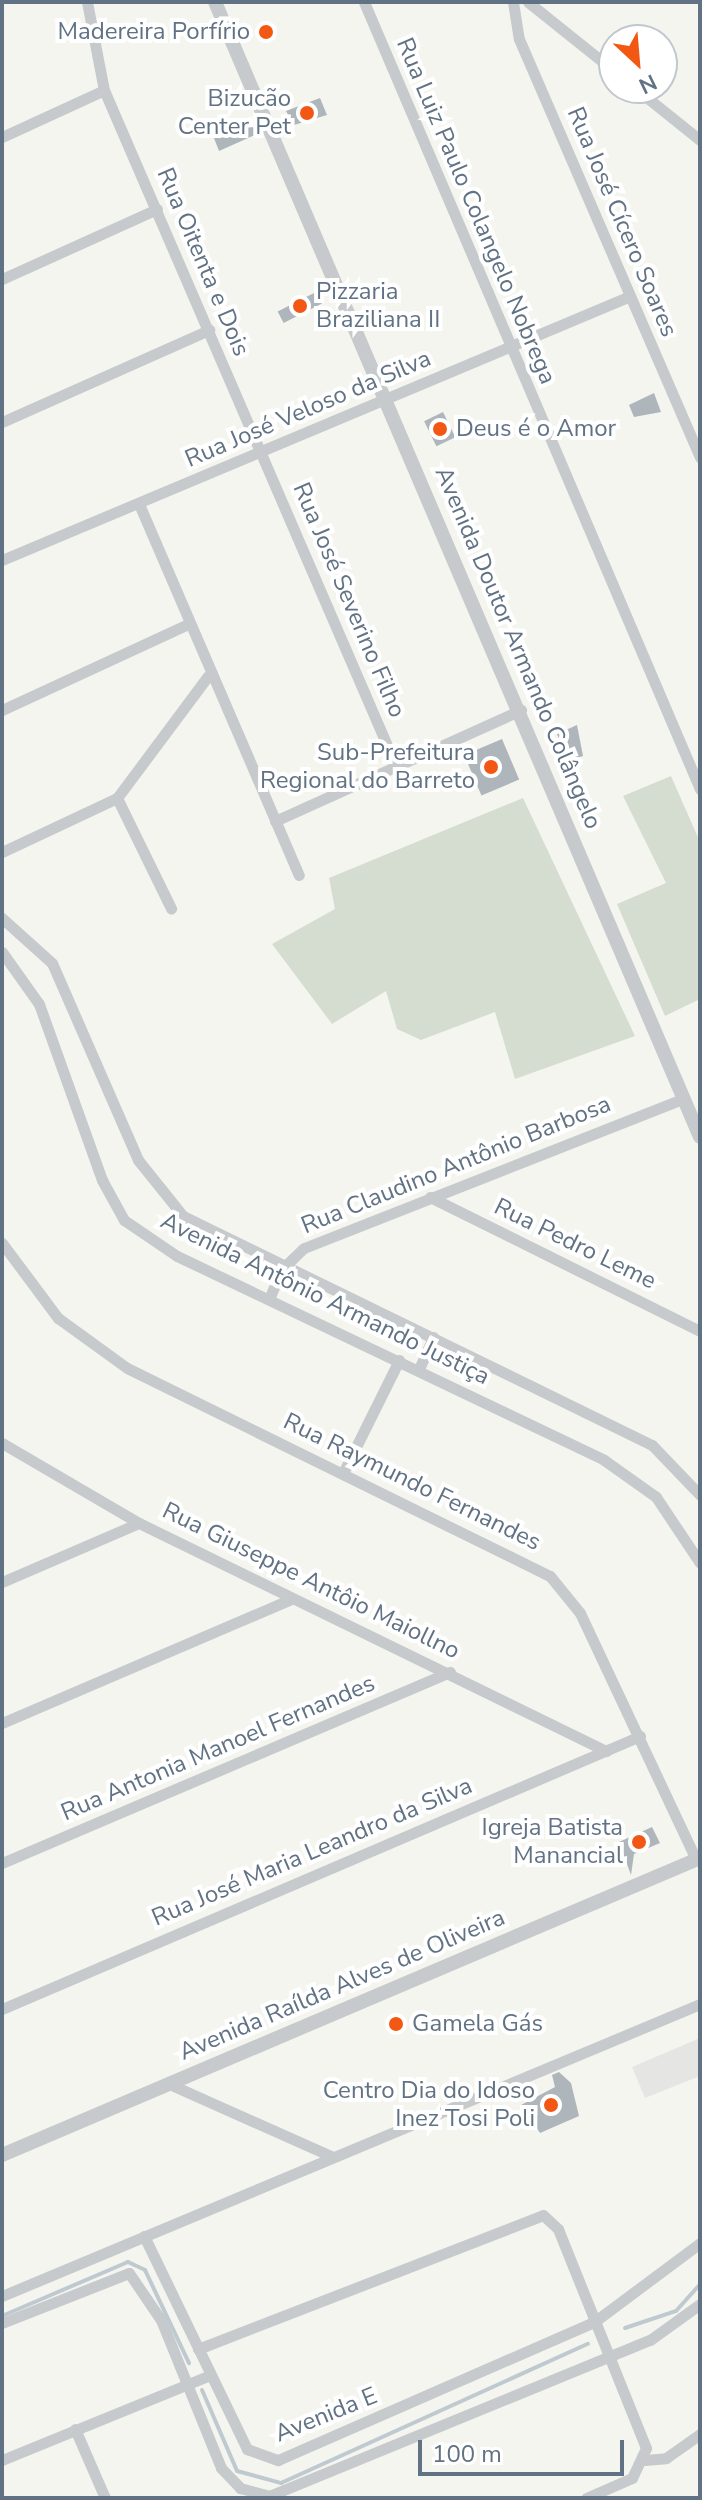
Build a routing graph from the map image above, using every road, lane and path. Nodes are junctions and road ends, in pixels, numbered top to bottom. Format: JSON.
{"nodes":[{"id":1,"x":87,"y":2,"type":"edge"},
{"id":2,"x":215,"y":2,"type":"edge"},
{"id":3,"x":364,"y":2,"type":"edge"},
{"id":4,"x":513,"y":2,"type":"edge"},
{"id":5,"x":528,"y":2,"type":"edge"},
{"id":6,"x":598,"y":58,"type":"edge"},
{"id":7,"x":104,"y":90,"type":"junction"},
{"id":8,"x":655,"y":104,"type":"edge"},
{"id":9,"x":2,"y":137,"type":"edge"},
{"id":10,"x":700,"y":140,"type":"edge"},
{"id":11,"x":157,"y":209,"type":"junction"},
{"id":12,"x":2,"y":279,"type":"edge"},
{"id":13,"x":630,"y":296,"type":"junction"},
{"id":14,"x":209,"y":330,"type":"junction"},
{"id":15,"x":509,"y":348,"type":"junction"},
{"id":16,"x":389,"y":398,"type":"junction"},
{"id":17,"x":2,"y":422,"type":"edge"},
{"id":18,"x":262,"y":453,"type":"junction"},
{"id":19,"x":700,"y":458,"type":"edge"},
{"id":20,"x":139,"y":504,"type":"junction"},
{"id":21,"x":2,"y":560,"type":"edge"},
{"id":22,"x":188,"y":624,"type":"junction"},
{"id":23,"x":208,"y":676,"type":"junction"},
{"id":24,"x":2,"y":710,"type":"edge"},
{"id":25,"x":521,"y":710,"type":"junction"},
{"id":26,"x":396,"y":766,"type":"junction"},
{"id":27,"x":700,"y":789,"type":"edge"},
{"id":28,"x":117,"y":798,"type":"junction"},
{"id":29,"x":275,"y":821,"type":"junction"},
{"id":30,"x":2,"y":852,"type":"edge"},
{"id":31,"x":299,"y":875,"type":"dead end"},
{"id":32,"x":171,"y":908,"type":"dead end"},
{"id":33,"x":2,"y":918,"type":"edge"},
{"id":34,"x":2,"y":952,"type":"edge"},
{"id":35,"x":684,"y":1098,"type":"junction"},
{"id":36,"x":700,"y":1137,"type":"edge"},
{"id":37,"x":430,"y":1197,"type":"junction"},
{"id":38,"x":2,"y":1243,"type":"edge"},
{"id":39,"x":282,"y":1269,"type":"junction"},
{"id":40,"x":269,"y":1299,"type":"junction"},
{"id":41,"x":700,"y":1331,"type":"edge"},
{"id":42,"x":433,"y":1337,"type":"junction"},
{"id":43,"x":399,"y":1360,"type":"junction"},
{"id":44,"x":419,"y":1369,"type":"junction"},
{"id":45,"x":2,"y":1443,"type":"edge"},
{"id":46,"x":344,"y":1471,"type":"junction"},
{"id":47,"x":700,"y":1495,"type":"edge"},
{"id":48,"x":139,"y":1523,"type":"junction"},
{"id":49,"x":700,"y":1563,"type":"edge"},
{"id":50,"x":2,"y":1582,"type":"edge"},
{"id":51,"x":292,"y":1599,"type":"junction"},
{"id":52,"x":450,"y":1672,"type":"junction"},
{"id":53,"x":2,"y":1723,"type":"edge"},
{"id":54,"x":640,"y":1736,"type":"junction"},
{"id":55,"x":606,"y":1751,"type":"junction"},
{"id":56,"x":698,"y":1859,"type":"edge"},
{"id":57,"x":2,"y":1863,"type":"edge"},
{"id":58,"x":700,"y":2004,"type":"edge"},
{"id":59,"x":2,"y":2009,"type":"edge"},
{"id":60,"x":167,"y":2082,"type":"junction"},
{"id":61,"x":2,"y":2155,"type":"edge"},
{"id":62,"x":331,"y":2156,"type":"junction"},
{"id":63,"x":144,"y":2236,"type":"junction"},
{"id":64,"x":700,"y":2243,"type":"edge"},
{"id":65,"x":2,"y":2296,"type":"edge"},
{"id":66,"x":700,"y":2304,"type":"edge"},
{"id":67,"x":594,"y":2322,"type":"junction"},
{"id":68,"x":2,"y":2323,"type":"edge"},
{"id":69,"x":198,"y":2349,"type":"junction"},
{"id":70,"x":608,"y":2354,"type":"junction"},
{"id":71,"x":210,"y":2375,"type":"junction"},
{"id":72,"x":188,"y":2385,"type":"junction"},
{"id":73,"x":75,"y":2429,"type":"junction"},
{"id":74,"x":700,"y":2434,"type":"edge"},
{"id":75,"x":2,"y":2460,"type":"edge"},
{"id":76,"x":645,"y":2460,"type":"junction"},
{"id":77,"x":105,"y":2498,"type":"edge"},
{"id":78,"x":586,"y":2498,"type":"edge"}],
"edges":[{"from":1,"to":7,"type":"street"},
{"from":2,"to":16,"type":"street","name":"Avenida Doutor Armando Colângelo"},
{"from":3,"to":15,"type":"street","name":"Rua Luiz Paulo Colangelo Nobrega"},
{"from":4,"to":13,"type":"street","name":"Rua José Cícero Soares"},
{"from":5,"to":6,"type":"street"},
{"from":7,"to":9,"type":"street"},
{"from":7,"to":11,"type":"street","name":"Rua Oitenta e Dois"},
{"from":8,"to":10,"type":"street"},
{"from":11,"to":12,"type":"street"},
{"from":11,"to":14,"type":"street","name":"Rua Oitenta e Dois"},
{"from":13,"to":15,"type":"street","name":"Rua José Veloso da Silva"},
{"from":13,"to":19,"type":"street","name":"Rua José Cícero Soares"},
{"from":14,"to":17,"type":"street"},
{"from":14,"to":18,"type":"street","name":"Rua Oitenta e Dois"},
{"from":15,"to":16,"type":"street","name":"Rua José Veloso da Silva"},
{"from":15,"to":27,"type":"street","name":"Rua Luiz Paulo Colangelo Nobrega"},
{"from":16,"to":18,"type":"street","name":"Rua José Veloso da Silva"},
{"from":16,"to":25,"type":"street","name":"Avenida Doutor Armando Colângelo"},
{"from":18,"to":20,"type":"street","name":"Rua José Veloso da Silva"},
{"from":18,"to":26,"type":"street","name":"Rua José Severino Filho"},
{"from":20,"to":21,"type":"street","name":"Rua José Veloso da Silva"},
{"from":20,"to":22,"type":"street"},
{"from":22,"to":23,"type":"street"},
{"from":22,"to":24,"type":"street"},
{"from":23,"to":28,"type":"street"},
{"from":23,"to":29,"type":"street"},
{"from":25,"to":26,"type":"street"},
{"from":25,"to":35,"type":"street","name":"Avenida Doutor Armando Colângelo"},
{"from":26,"to":29,"type":"street"},
{"from":28,"to":30,"type":"street"},
{"from":28,"to":32,"type":"street"},
{"from":29,"to":31,"type":"street"},
{"from":33,"to":39,"type":"street","name":"Avenida Antônio Armando Justiça"},
{"from":34,"to":40,"type":"street","name":"Avenida Antônio Armando Justiça"},
{"from":35,"to":36,"type":"street","name":"Avenida Doutor Armando Colângelo"},
{"from":35,"to":37,"type":"street","name":"Rua Claudino Antônio Barbosa"},
{"from":37,"to":39,"type":"street","name":"Rua Claudino Antônio Barbosa"},
{"from":37,"to":41,"type":"street","name":"Rua Pedro Leme"},
{"from":38,"to":46,"type":"street","name":"Rua Raymundo Fernandes"},
{"from":39,"to":40,"type":"street","name":"Rua Claudino Antônio Barbosa"},
{"from":39,"to":42,"type":"street","name":"Avenida Antônio Armando Justiça"},
{"from":40,"to":43,"type":"street","name":"Avenida Antônio Armando Justiça"},
{"from":42,"to":44,"type":"street"},
{"from":42,"to":47,"type":"street","name":"Avenida Antônio Armando Justiça"},
{"from":43,"to":44,"type":"street","name":"Avenida Antônio Armando Justiça"},
{"from":43,"to":46,"type":"street"},
{"from":44,"to":49,"type":"street","name":"Avenida Antônio Armando Justiça"},
{"from":45,"to":48,"type":"street","name":"Rua Giuseppe Antôio Maiollno"},
{"from":46,"to":54,"type":"street","name":"Rua Raymundo Fernandes"},
{"from":48,"to":50,"type":"street"},
{"from":48,"to":51,"type":"street","name":"Rua Giuseppe Antôio Maiollno"},
{"from":51,"to":52,"type":"street","name":"Rua Giuseppe Antôio Maiollno"},
{"from":51,"to":53,"type":"street"},
{"from":52,"to":55,"type":"street","name":"Rua Giuseppe Antôio Maiollno"},
{"from":52,"to":57,"type":"street","name":"Rua Antonia Manoel Fernandes"},
{"from":54,"to":55,"type":"street","name":"Rua José Maria Leandro da Silva"},
{"from":54,"to":56,"type":"street","name":"Rua Raymundo Fernandes"},
{"from":55,"to":59,"type":"street","name":"Rua José Maria Leandro da Silva"},
{"from":56,"to":60,"type":"street","name":"Avenida Raílda Alves de Oliveira"},
{"from":58,"to":62,"type":"street"},
{"from":60,"to":61,"type":"street","name":"Avenida Raílda Alves de Oliveira"},
{"from":60,"to":62,"type":"street"},
{"from":62,"to":63,"type":"street"},
{"from":63,"to":65,"type":"street"},
{"from":63,"to":69,"type":"street","name":"Avenida E"},
{"from":64,"to":67,"type":"street","name":"Avenida E"},
{"from":66,"to":70,"type":"street"},
{"from":67,"to":69,"type":"street"},
{"from":67,"to":70,"type":"street"},
{"from":67,"to":71,"type":"street","name":"Avenida E"},
{"from":68,"to":72,"type":"street"},
{"from":69,"to":71,"type":"street","name":"Avenida E"},
{"from":70,"to":72,"type":"street"},
{"from":70,"to":76,"type":"street"},
{"from":71,"to":72,"type":"street"},
{"from":72,"to":73,"type":"street"},
{"from":73,"to":75,"type":"street"},
{"from":73,"to":77,"type":"street"},
{"from":74,"to":76,"type":"street"},
{"from":76,"to":78,"type":"street"}]}
